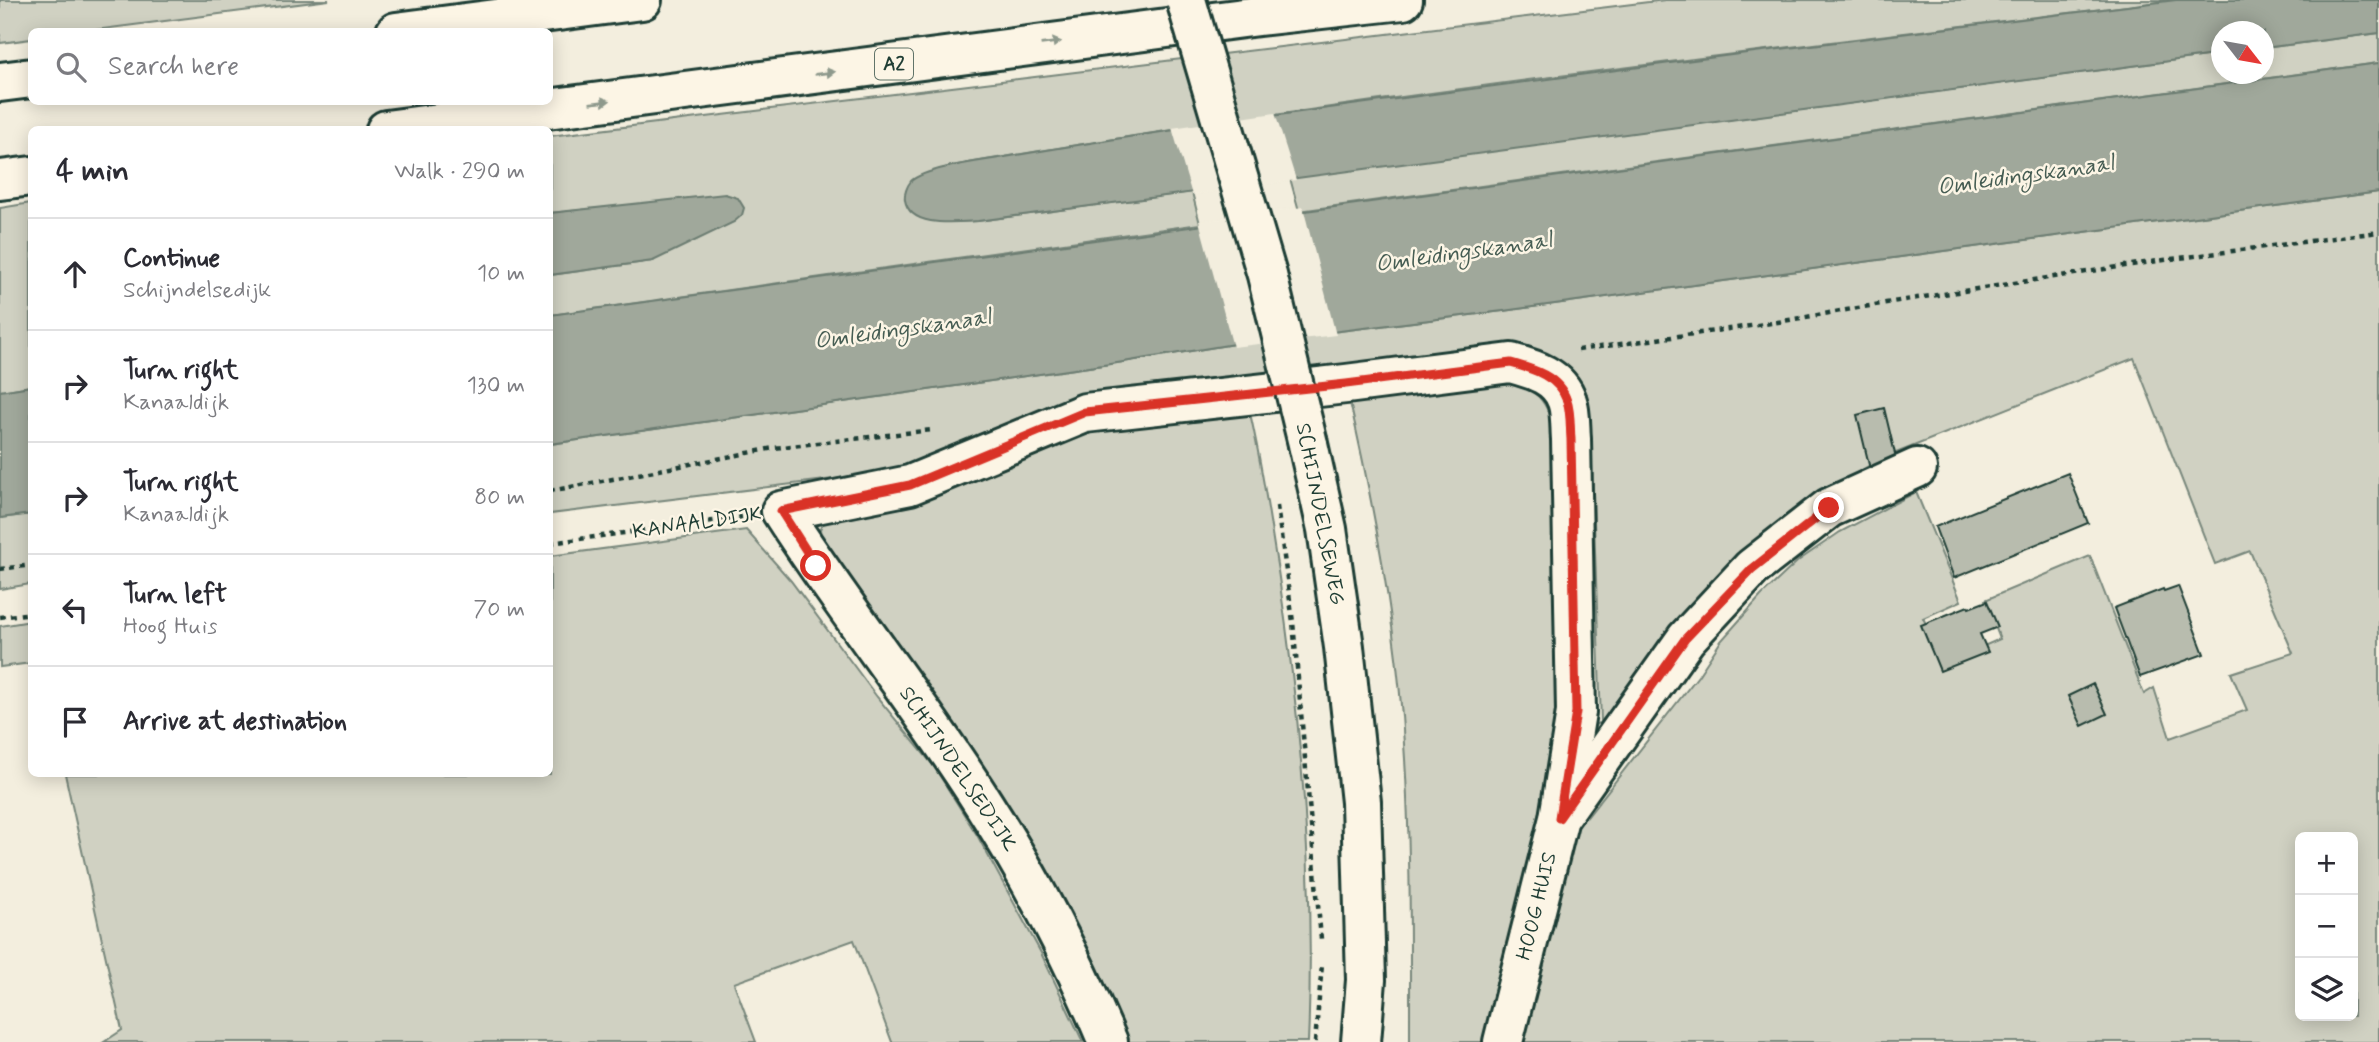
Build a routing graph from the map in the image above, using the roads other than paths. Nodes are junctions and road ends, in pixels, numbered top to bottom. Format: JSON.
{"nodes":[{"id":1,"x":642,"y":0,"type":"edge"},
{"id":2,"x":1186,"y":0,"type":"edge"},
{"id":3,"x":1403,"y":0,"type":"edge"},
{"id":4,"x":427,"y":28,"type":"edge"},
{"id":5,"x":28,"y":78,"type":"edge"},
{"id":6,"x":0,"y":82,"type":"edge"},
{"id":7,"x":417,"y":126,"type":"edge"},
{"id":8,"x":28,"y":176,"type":"edge"},
{"id":9,"x":0,"y":180,"type":"edge"},
{"id":10,"x":1917,"y":468,"type":"dead end"},
{"id":11,"x":781,"y":511,"type":"joint"},
{"id":12,"x":1559,"y":818,"type":"junction"},
{"id":13,"x":1108,"y":1042,"type":"edge"},
{"id":14,"x":1361,"y":1042,"type":"edge"},
{"id":15,"x":1503,"y":1042,"type":"edge"}],
"edges":[{"from":1,"to":4,"type":"main road"},
{"from":2,"to":14,"type":"main road","name":"SCHIJNDELSEWEG","bridge":true},
{"from":7,"to":3,"type":"main road","number":"A2","one_way":true},
{"from":5,"to":6,"type":"main road"},
{"from":8,"to":9,"type":"main road"},
{"from":10,"to":12,"type":"main road","name":"HOOG HUIS"},
{"from":11,"to":12,"type":"main road","name":"KANAALDIJK"},
{"from":11,"to":13,"type":"main road","name":"SCHIJNDELSEDIJK"},
{"from":12,"to":15,"type":"main road","name":"HOOG HUIS"}]}
